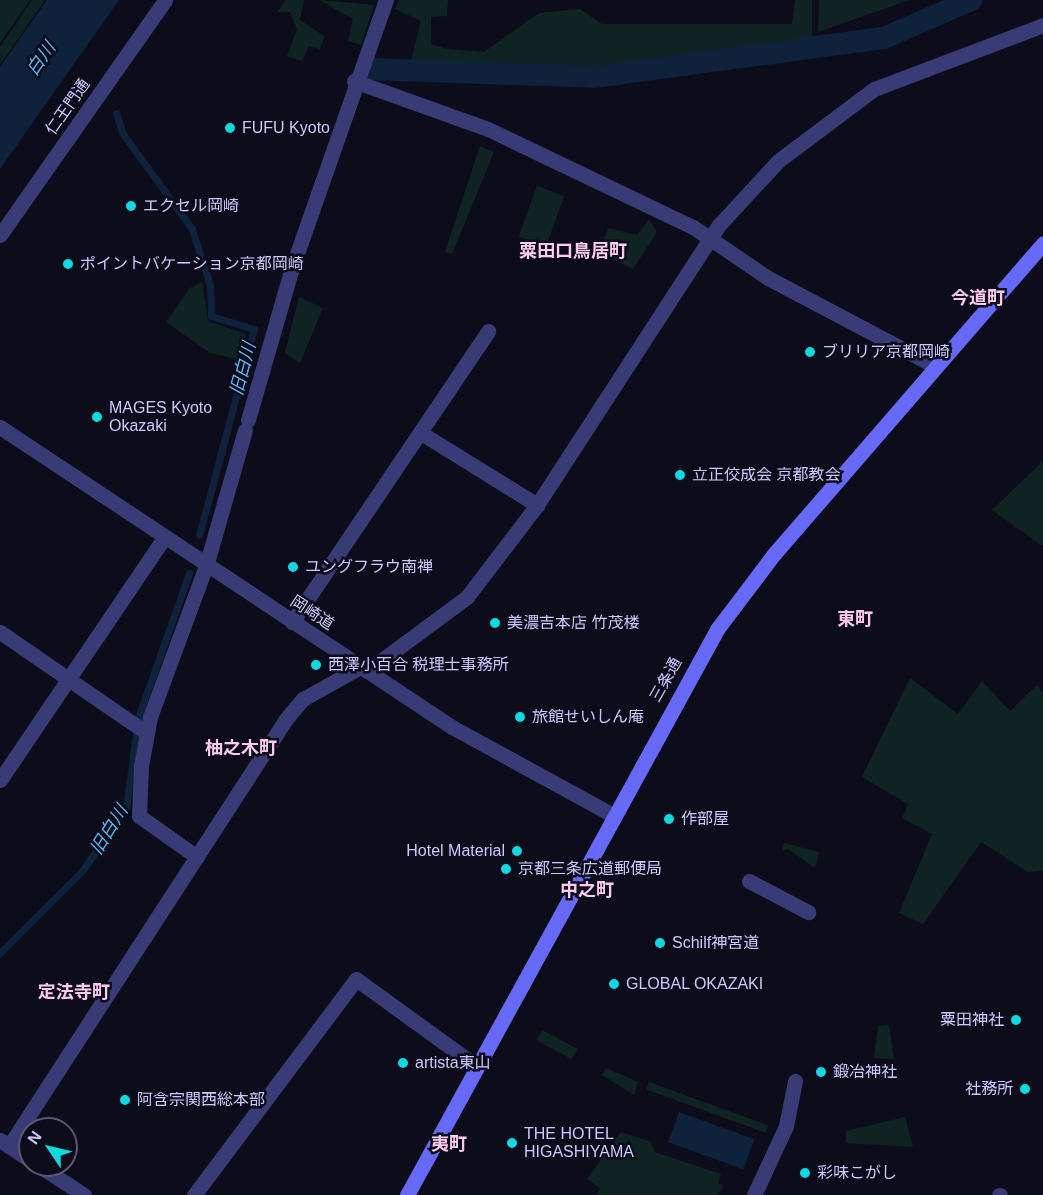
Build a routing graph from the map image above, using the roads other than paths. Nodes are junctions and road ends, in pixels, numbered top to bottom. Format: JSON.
{"nodes":[{"id":1,"x":165,"y":0,"type":"edge"},
{"id":2,"x":386,"y":0,"type":"edge"},
{"id":3,"x":1043,"y":25,"type":"edge"},
{"id":4,"x":354,"y":81,"type":"junction"},
{"id":5,"x":0,"y":235,"type":"edge"},
{"id":6,"x":710,"y":242,"type":"junction"},
{"id":7,"x":1043,"y":243,"type":"edge"},
{"id":8,"x":488,"y":331,"type":"dead end"},
{"id":9,"x":935,"y":366,"type":"junction"},
{"id":10,"x":0,"y":427,"type":"edge"},
{"id":11,"x":421,"y":433,"type":"junction"},
{"id":12,"x":537,"y":505,"type":"junction"},
{"id":13,"x":164,"y":538,"type":"junction"},
{"id":14,"x":206,"y":566,"type":"junction"},
{"id":15,"x":292,"y":622,"type":"junction"},
{"id":16,"x":0,"y":632,"type":"edge"},
{"id":17,"x":364,"y":669,"type":"junction"},
{"id":18,"x":68,"y":678,"type":"junction"},
{"id":19,"x":140,"y":728,"type":"junction"},
{"id":20,"x":0,"y":780,"type":"edge"},
{"id":21,"x":613,"y":815,"type":"junction"},
{"id":22,"x":197,"y":857,"type":"junction"},
{"id":23,"x":749,"y":881,"type":"dead end"},
{"id":24,"x":808,"y":912,"type":"dead end"},
{"id":25,"x":476,"y":1066,"type":"junction"},
{"id":26,"x":795,"y":1081,"type":"dead end"},
{"id":27,"x":4,"y":1143,"type":"edge"},
{"id":28,"x":18,"y":1152,"type":"edge"},
{"id":29,"x":56,"y":1177,"type":"edge"},
{"id":30,"x":84,"y":1195,"type":"edge"},
{"id":31,"x":194,"y":1195,"type":"edge"},
{"id":32,"x":407,"y":1195,"type":"edge"},
{"id":33,"x":754,"y":1195,"type":"edge"}],
"edges":[{"from":1,"to":5,"type":"street","name":"仁王門通"},
{"from":2,"to":4,"type":"street"},
{"from":3,"to":6,"type":"street"},
{"from":4,"to":6,"type":"street"},
{"from":4,"to":14,"type":"street"},
{"from":6,"to":9,"type":"street"},
{"from":6,"to":12,"type":"street"},
{"from":7,"to":9,"type":"main road","name":"三条通"},
{"from":8,"to":11,"type":"street"},
{"from":9,"to":21,"type":"main road","name":"三条通"},
{"from":10,"to":13,"type":"street","name":"岡崎道"},
{"from":11,"to":12,"type":"street"},
{"from":11,"to":15,"type":"street"},
{"from":12,"to":17,"type":"street"},
{"from":13,"to":14,"type":"street","name":"岡崎道"},
{"from":13,"to":18,"type":"street"},
{"from":14,"to":15,"type":"street","name":"岡崎道"},
{"from":14,"to":19,"type":"street"},
{"from":15,"to":17,"type":"street","name":"岡崎道"},
{"from":16,"to":18,"type":"street"},
{"from":17,"to":21,"type":"street","name":"岡崎道"},
{"from":17,"to":22,"type":"street"},
{"from":18,"to":19,"type":"street"},
{"from":18,"to":20,"type":"street"},
{"from":19,"to":22,"type":"street"},
{"from":21,"to":25,"type":"main road","name":"三条通"},
{"from":22,"to":27,"type":"street"},
{"from":23,"to":24,"type":"street"},
{"from":25,"to":31,"type":"street"},
{"from":25,"to":32,"type":"main road","name":"三条通"},
{"from":26,"to":33,"type":"street"},
{"from":27,"to":28,"type":"street"},
{"from":29,"to":30,"type":"street"}]}
